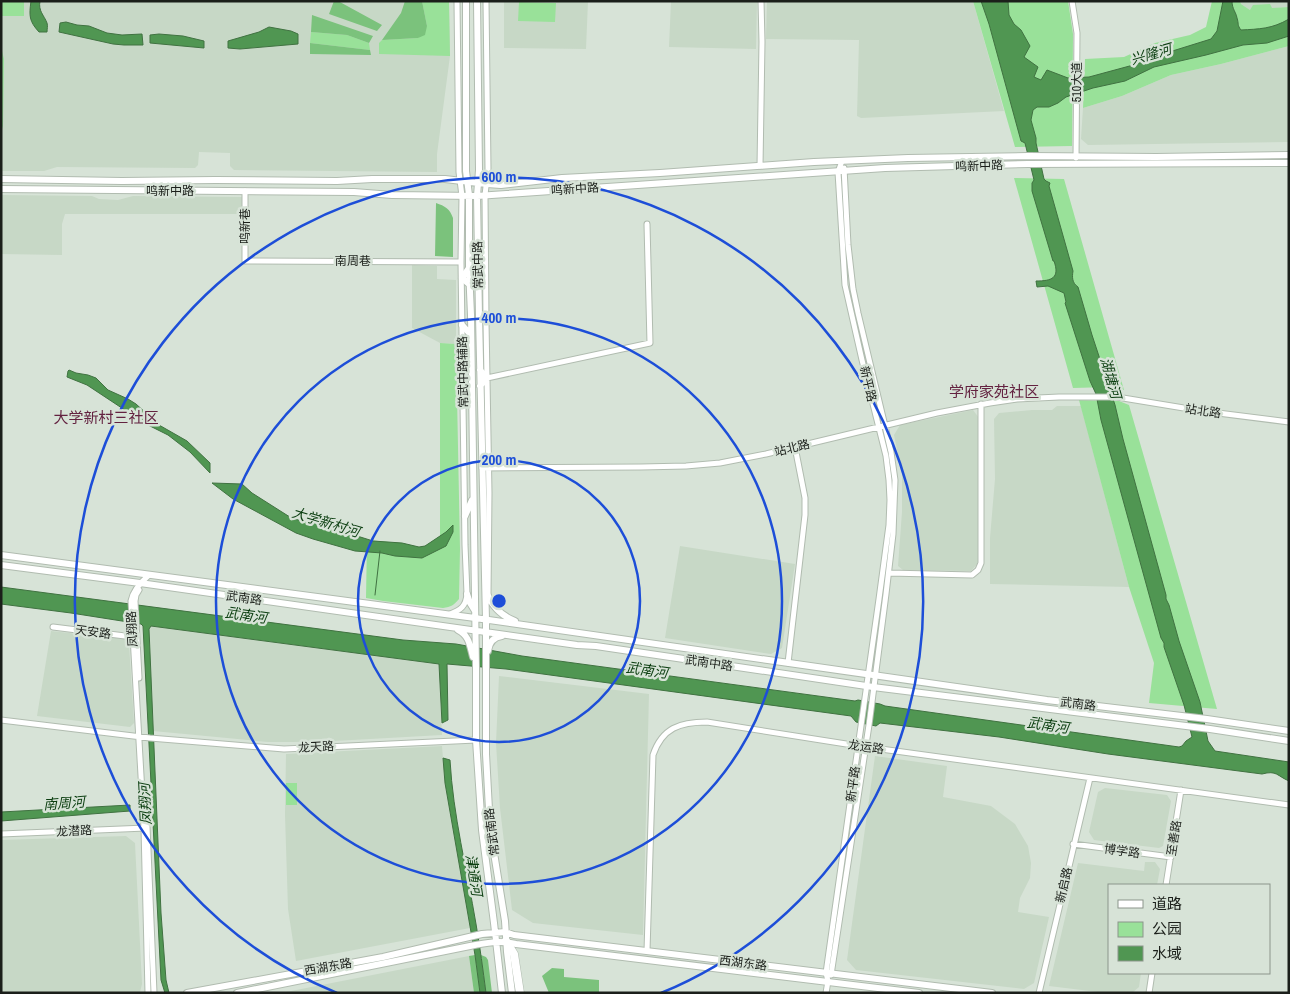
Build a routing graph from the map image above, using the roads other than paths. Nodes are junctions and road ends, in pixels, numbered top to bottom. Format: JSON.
{"nodes":[{"id":1,"x":457,"y":1,"type":"edge"},
{"id":2,"x":466,"y":1,"type":"edge"},
{"id":3,"x":477,"y":1,"type":"edge"},
{"id":4,"x":486,"y":1,"type":"edge"},
{"id":5,"x":760,"y":1,"type":"edge"},
{"id":6,"x":1072,"y":1,"type":"edge"},
{"id":7,"x":1289,"y":155,"type":"edge"},
{"id":8,"x":1076,"y":156,"type":"junction"},
{"id":9,"x":842,"y":161,"type":"junction"},
{"id":10,"x":1289,"y":163,"type":"edge"},
{"id":11,"x":1076,"y":164,"type":"junction"},
{"id":12,"x":760,"y":166,"type":"junction"},
{"id":13,"x":841,"y":172,"type":"junction"},
{"id":14,"x":1,"y":179,"type":"edge"},
{"id":15,"x":464,"y":181,"type":"junction"},
{"id":16,"x":478,"y":184,"type":"junction"},
{"id":17,"x":487,"y":184,"type":"junction"},
{"id":18,"x":1,"y":190,"type":"edge"},
{"id":19,"x":245,"y":191,"type":"junction"},
{"id":20,"x":485,"y":195,"type":"junction"},
{"id":21,"x":477,"y":196,"type":"junction"},
{"id":22,"x":466,"y":198,"type":"junction"},
{"id":23,"x":648,"y":224,"type":"dead end"},
{"id":24,"x":245,"y":261,"type":"joint"},
{"id":25,"x":461,"y":262,"type":"junction"},
{"id":26,"x":469,"y":268,"type":"junction"},
{"id":27,"x":462,"y":278,"type":"junction"},
{"id":28,"x":470,"y":286,"type":"junction"},
{"id":29,"x":462,"y":325,"type":"junction"},
{"id":30,"x":471,"y":336,"type":"junction"},
{"id":31,"x":480,"y":370,"type":"junction"},
{"id":32,"x":487,"y":378,"type":"junction"},
{"id":33,"x":480,"y":386,"type":"junction"},
{"id":34,"x":981,"y":404,"type":"junction"},
{"id":35,"x":1289,"y":422,"type":"edge"},
{"id":36,"x":886,"y":426,"type":"junction"},
{"id":37,"x":878,"y":428,"type":"junction"},
{"id":38,"x":795,"y":447,"type":"junction"},
{"id":39,"x":485,"y":468,"type":"junction"},
{"id":40,"x":473,"y":499,"type":"junction"},
{"id":41,"x":464,"y":516,"type":"junction"},
{"id":42,"x":1,"y":555,"type":"edge"},
{"id":43,"x":1,"y":565,"type":"edge"},
{"id":44,"x":889,"y":573,"type":"junction"},
{"id":45,"x":149,"y":575,"type":"junction"},
{"id":46,"x":141,"y":584,"type":"junction"},
{"id":47,"x":485,"y":589,"type":"junction"},
{"id":48,"x":467,"y":594,"type":"junction"},
{"id":49,"x":488,"y":597,"type":"junction"},
{"id":50,"x":449,"y":615,"type":"junction"},
{"id":51,"x":475,"y":615,"type":"junction"},
{"id":52,"x":486,"y":620,"type":"junction"},
{"id":53,"x":442,"y":626,"type":"junction"},
{"id":54,"x":526,"y":626,"type":"junction"},
{"id":55,"x":53,"y":628,"type":"dead end"},
{"id":56,"x":134,"y":629,"type":"junction"},
{"id":57,"x":475,"y":630,"type":"junction"},
{"id":58,"x":486,"y":632,"type":"junction"},
{"id":59,"x":508,"y":635,"type":"junction"},
{"id":60,"x":133,"y":637,"type":"junction"},
{"id":61,"x":472,"y":644,"type":"junction"},
{"id":62,"x":487,"y":646,"type":"junction"},
{"id":63,"x":788,"y":663,"type":"junction"},
{"id":64,"x":872,"y":675,"type":"junction"},
{"id":65,"x":870,"y":687,"type":"junction"},
{"id":66,"x":1,"y":720,"type":"edge"},
{"id":67,"x":1289,"y":731,"type":"edge"},
{"id":68,"x":141,"y":737,"type":"junction"},
{"id":69,"x":476,"y":740,"type":"junction"},
{"id":70,"x":1289,"y":741,"type":"edge"},
{"id":71,"x":859,"y":746,"type":"junction"},
{"id":72,"x":865,"y":747,"type":"junction"},
{"id":73,"x":1090,"y":778,"type":"junction"},
{"id":74,"x":1181,"y":790,"type":"junction"},
{"id":75,"x":1289,"y":805,"type":"edge"},
{"id":76,"x":145,"y":828,"type":"junction"},
{"id":77,"x":1,"y":834,"type":"edge"},
{"id":78,"x":1073,"y":844,"type":"junction"},
{"id":79,"x":1171,"y":857,"type":"junction"},
{"id":80,"x":1166,"y":884,"type":"edge"},
{"id":81,"x":495,"y":932,"type":"junction"},
{"id":82,"x":505,"y":932,"type":"junction"},
{"id":83,"x":506,"y":941,"type":"junction"},
{"id":84,"x":496,"y":942,"type":"junction"},
{"id":85,"x":647,"y":951,"type":"junction"},
{"id":86,"x":829,"y":974,"type":"junction"},
{"id":87,"x":1152,"y":974,"type":"edge"},
{"id":88,"x":828,"y":981,"type":"junction"},
{"id":89,"x":148,"y":993,"type":"edge"},
{"id":90,"x":154,"y":993,"type":"edge"},
{"id":91,"x":186,"y":993,"type":"edge"},
{"id":92,"x":237,"y":993,"type":"edge"},
{"id":93,"x":502,"y":993,"type":"edge"},
{"id":94,"x":512,"y":993,"type":"edge"},
{"id":95,"x":520,"y":993,"type":"edge"},
{"id":96,"x":826,"y":993,"type":"edge"},
{"id":97,"x":919,"y":993,"type":"edge"},
{"id":98,"x":992,"y":993,"type":"edge"},
{"id":99,"x":1039,"y":993,"type":"edge"},
{"id":100,"x":1149,"y":993,"type":"edge"}],
"edges":[{"from":1,"to":15,"type":"street"},
{"from":2,"to":15,"type":"main road","name":"常武中路"},
{"from":3,"to":16,"type":"main road","name":"常武中路"},
{"from":4,"to":17,"type":"street","name":"常武中路辅路"},
{"from":5,"to":12,"type":"street"},
{"from":6,"to":8,"type":"street","name":"510大道"},
{"from":7,"to":8,"type":"main road","name":"鸣新中路"},
{"from":8,"to":9,"type":"main road","name":"鸣新中路"},
{"from":8,"to":11,"type":"street","name":"510大道"},
{"from":9,"to":12,"type":"main road","name":"鸣新中路"},
{"from":9,"to":13,"type":"street","name":"新平路"},
{"from":10,"to":11,"type":"main road","name":"鸣新中路"},
{"from":11,"to":13,"type":"main road","name":"鸣新中路"},
{"from":12,"to":17,"type":"main road","name":"鸣新中路"},
{"from":13,"to":20,"type":"main road","name":"鸣新中路"},
{"from":13,"to":36,"type":"street","name":"新平路"},
{"from":13,"to":37,"type":"street","name":"新平路"},
{"from":14,"to":15,"type":"main road","name":"鸣新中路"},
{"from":15,"to":16,"type":"main road","name":"鸣新中路"},
{"from":15,"to":22,"type":"main road","name":"常武中路"},
{"from":16,"to":17,"type":"main road","name":"鸣新中路"},
{"from":16,"to":21,"type":"main road","name":"常武中路"},
{"from":17,"to":20,"type":"street","name":"常武中路辅路"},
{"from":17,"to":21,"type":"main road"},
{"from":18,"to":19,"type":"main road","name":"鸣新中路"},
{"from":19,"to":22,"type":"main road","name":"鸣新中路"},
{"from":19,"to":24,"type":"street","name":"鸣新巷"},
{"from":20,"to":21,"type":"main road","name":"鸣新中路"},
{"from":20,"to":32,"type":"street","name":"常武中路辅路"},
{"from":21,"to":22,"type":"main road","name":"鸣新中路"},
{"from":21,"to":31,"type":"main road","name":"常武中路"},
{"from":22,"to":25,"type":"street","name":"常武中路辅路"},
{"from":22,"to":26,"type":"main road","name":"常武中路"},
{"from":23,"to":32,"type":"street"},
{"from":24,"to":25,"type":"street","name":"南周巷"},
{"from":25,"to":27,"type":"street","name":"常武中路辅路"},
{"from":26,"to":27,"type":"main road"},
{"from":26,"to":28,"type":"main road","name":"常武中路"},
{"from":27,"to":28,"type":"main road"},
{"from":27,"to":29,"type":"street","name":"常武中路辅路"},
{"from":28,"to":30,"type":"main road","name":"常武中路"},
{"from":29,"to":30,"type":"main road"},
{"from":29,"to":41,"type":"street","name":"常武中路辅路"},
{"from":30,"to":40,"type":"main road","name":"常武中路"},
{"from":31,"to":32,"type":"main road"},
{"from":31,"to":33,"type":"main road","name":"常武中路"},
{"from":32,"to":33,"type":"main road"},
{"from":32,"to":39,"type":"street","name":"常武中路辅路"},
{"from":33,"to":39,"type":"main road","name":"常武中路"},
{"from":34,"to":35,"type":"street","name":"站北路"},
{"from":34,"to":36,"type":"street","name":"站北路"},
{"from":34,"to":44,"type":"street"},
{"from":36,"to":37,"type":"street","name":"站北路"},
{"from":36,"to":44,"type":"street","name":"新平路"},
{"from":37,"to":38,"type":"street","name":"站北路"},
{"from":37,"to":64,"type":"street","name":"新平路"},
{"from":38,"to":39,"type":"street","name":"站北路"},
{"from":38,"to":63,"type":"street"},
{"from":39,"to":47,"type":"main road","name":"常武中路"},
{"from":39,"to":49,"type":"street","name":"常武中路辅路"},
{"from":40,"to":41,"type":"main road"},
{"from":40,"to":51,"type":"main road","name":"常武中路"},
{"from":41,"to":48,"type":"street","name":"常武中路辅路"},
{"from":42,"to":45,"type":"main road","name":"武南路"},
{"from":43,"to":46,"type":"main road","name":"武南路"},
{"from":44,"to":64,"type":"street","name":"新平路"},
{"from":45,"to":46,"type":"street","name":"凤翔路"},
{"from":45,"to":50,"type":"main road","name":"武南路"},
{"from":46,"to":53,"type":"main road","name":"武南路"},
{"from":46,"to":56,"type":"street","name":"凤翔路"},
{"from":47,"to":49,"type":"main road"},
{"from":47,"to":52,"type":"main road","name":"常武中路"},
{"from":48,"to":50,"type":"street"},
{"from":48,"to":51,"type":"main road"},
{"from":49,"to":52,"type":"street","name":"常武中路辅路"},
{"from":49,"to":54,"type":"main road"},
{"from":50,"to":51,"type":"main road","name":"武南路"},
{"from":51,"to":52,"type":"main road","name":"武南路"},
{"from":51,"to":57,"type":"main road","name":"常武中路"},
{"from":52,"to":54,"type":"main road","name":"武南中路"},
{"from":52,"to":58,"type":"main road","name":"常武中路"},
{"from":53,"to":57,"type":"main road","name":"武南路"},
{"from":53,"to":61,"type":"main road"},
{"from":54,"to":63,"type":"main road","name":"武南中路"},
{"from":55,"to":60,"type":"street","name":"天安路"},
{"from":56,"to":60,"type":"street","name":"凤翔路"},
{"from":56,"to":68,"type":"street","name":"凤翔路"},
{"from":57,"to":58,"type":"main road","name":"武南路"},
{"from":57,"to":61,"type":"main road"},
{"from":58,"to":59,"type":"main road","name":"武南中路"},
{"from":58,"to":62,"type":"main road"},
{"from":59,"to":62,"type":"main road"},
{"from":59,"to":65,"type":"main road","name":"武南中路"},
{"from":60,"to":68,"type":"street","name":"凤翔路"},
{"from":61,"to":69,"type":"main road","name":"常武南路"},
{"from":62,"to":82,"type":"main road","name":"常武南路"},
{"from":63,"to":64,"type":"main road","name":"武南中路"},
{"from":64,"to":65,"type":"street","name":"新平路"},
{"from":64,"to":67,"type":"main road","name":"武南路"},
{"from":65,"to":70,"type":"main road","name":"武南路"},
{"from":65,"to":71,"type":"street","name":"新平路"},
{"from":65,"to":72,"type":"street","name":"新平路"},
{"from":66,"to":68,"type":"street"},
{"from":68,"to":69,"type":"street","name":"龙天路"},
{"from":68,"to":76,"type":"street","name":"凤翔路"},
{"from":69,"to":81,"type":"main road","name":"常武南路"},
{"from":71,"to":72,"type":"street","name":"龙运路"},
{"from":71,"to":85,"type":"street","name":"龙运路"},
{"from":71,"to":86,"type":"street","name":"新平路"},
{"from":72,"to":73,"type":"street","name":"龙运路"},
{"from":72,"to":86,"type":"street","name":"新平路"},
{"from":73,"to":74,"type":"street","name":"龙运路"},
{"from":73,"to":78,"type":"street","name":"新启路"},
{"from":74,"to":75,"type":"street","name":"龙运路"},
{"from":74,"to":79,"type":"street","name":"至善路"},
{"from":76,"to":77,"type":"street","name":"龙潜路"},
{"from":76,"to":89,"type":"street","name":"凤翔路"},
{"from":76,"to":90,"type":"street","name":"凤翔路"},
{"from":78,"to":79,"type":"street","name":"博学路"},
{"from":78,"to":99,"type":"street","name":"新启路"},
{"from":79,"to":80,"type":"street","name":"至善路"},
{"from":81,"to":82,"type":"main road","name":"西湖东路"},
{"from":81,"to":84,"type":"main road","name":"常武南路"},
{"from":81,"to":91,"type":"main road","name":"西湖东路"},
{"from":82,"to":83,"type":"main road","name":"常武南路"},
{"from":82,"to":85,"type":"main road","name":"西湖东路"},
{"from":83,"to":84,"type":"main road","name":"西湖东路"},
{"from":83,"to":88,"type":"main road","name":"西湖东路"},
{"from":83,"to":94,"type":"main road","name":"常武南路"},
{"from":83,"to":95,"type":"highway"},
{"from":84,"to":92,"type":"main road","name":"西湖东路"},
{"from":84,"to":93,"type":"main road"},
{"from":85,"to":86,"type":"main road","name":"西湖东路"},
{"from":86,"to":88,"type":"street","name":"新平路"},
{"from":86,"to":98,"type":"main road","name":"西湖东路"},
{"from":87,"to":100,"type":"street"},
{"from":88,"to":96,"type":"street","name":"新平路"},
{"from":88,"to":97,"type":"main road","name":"西湖东路"}]}
